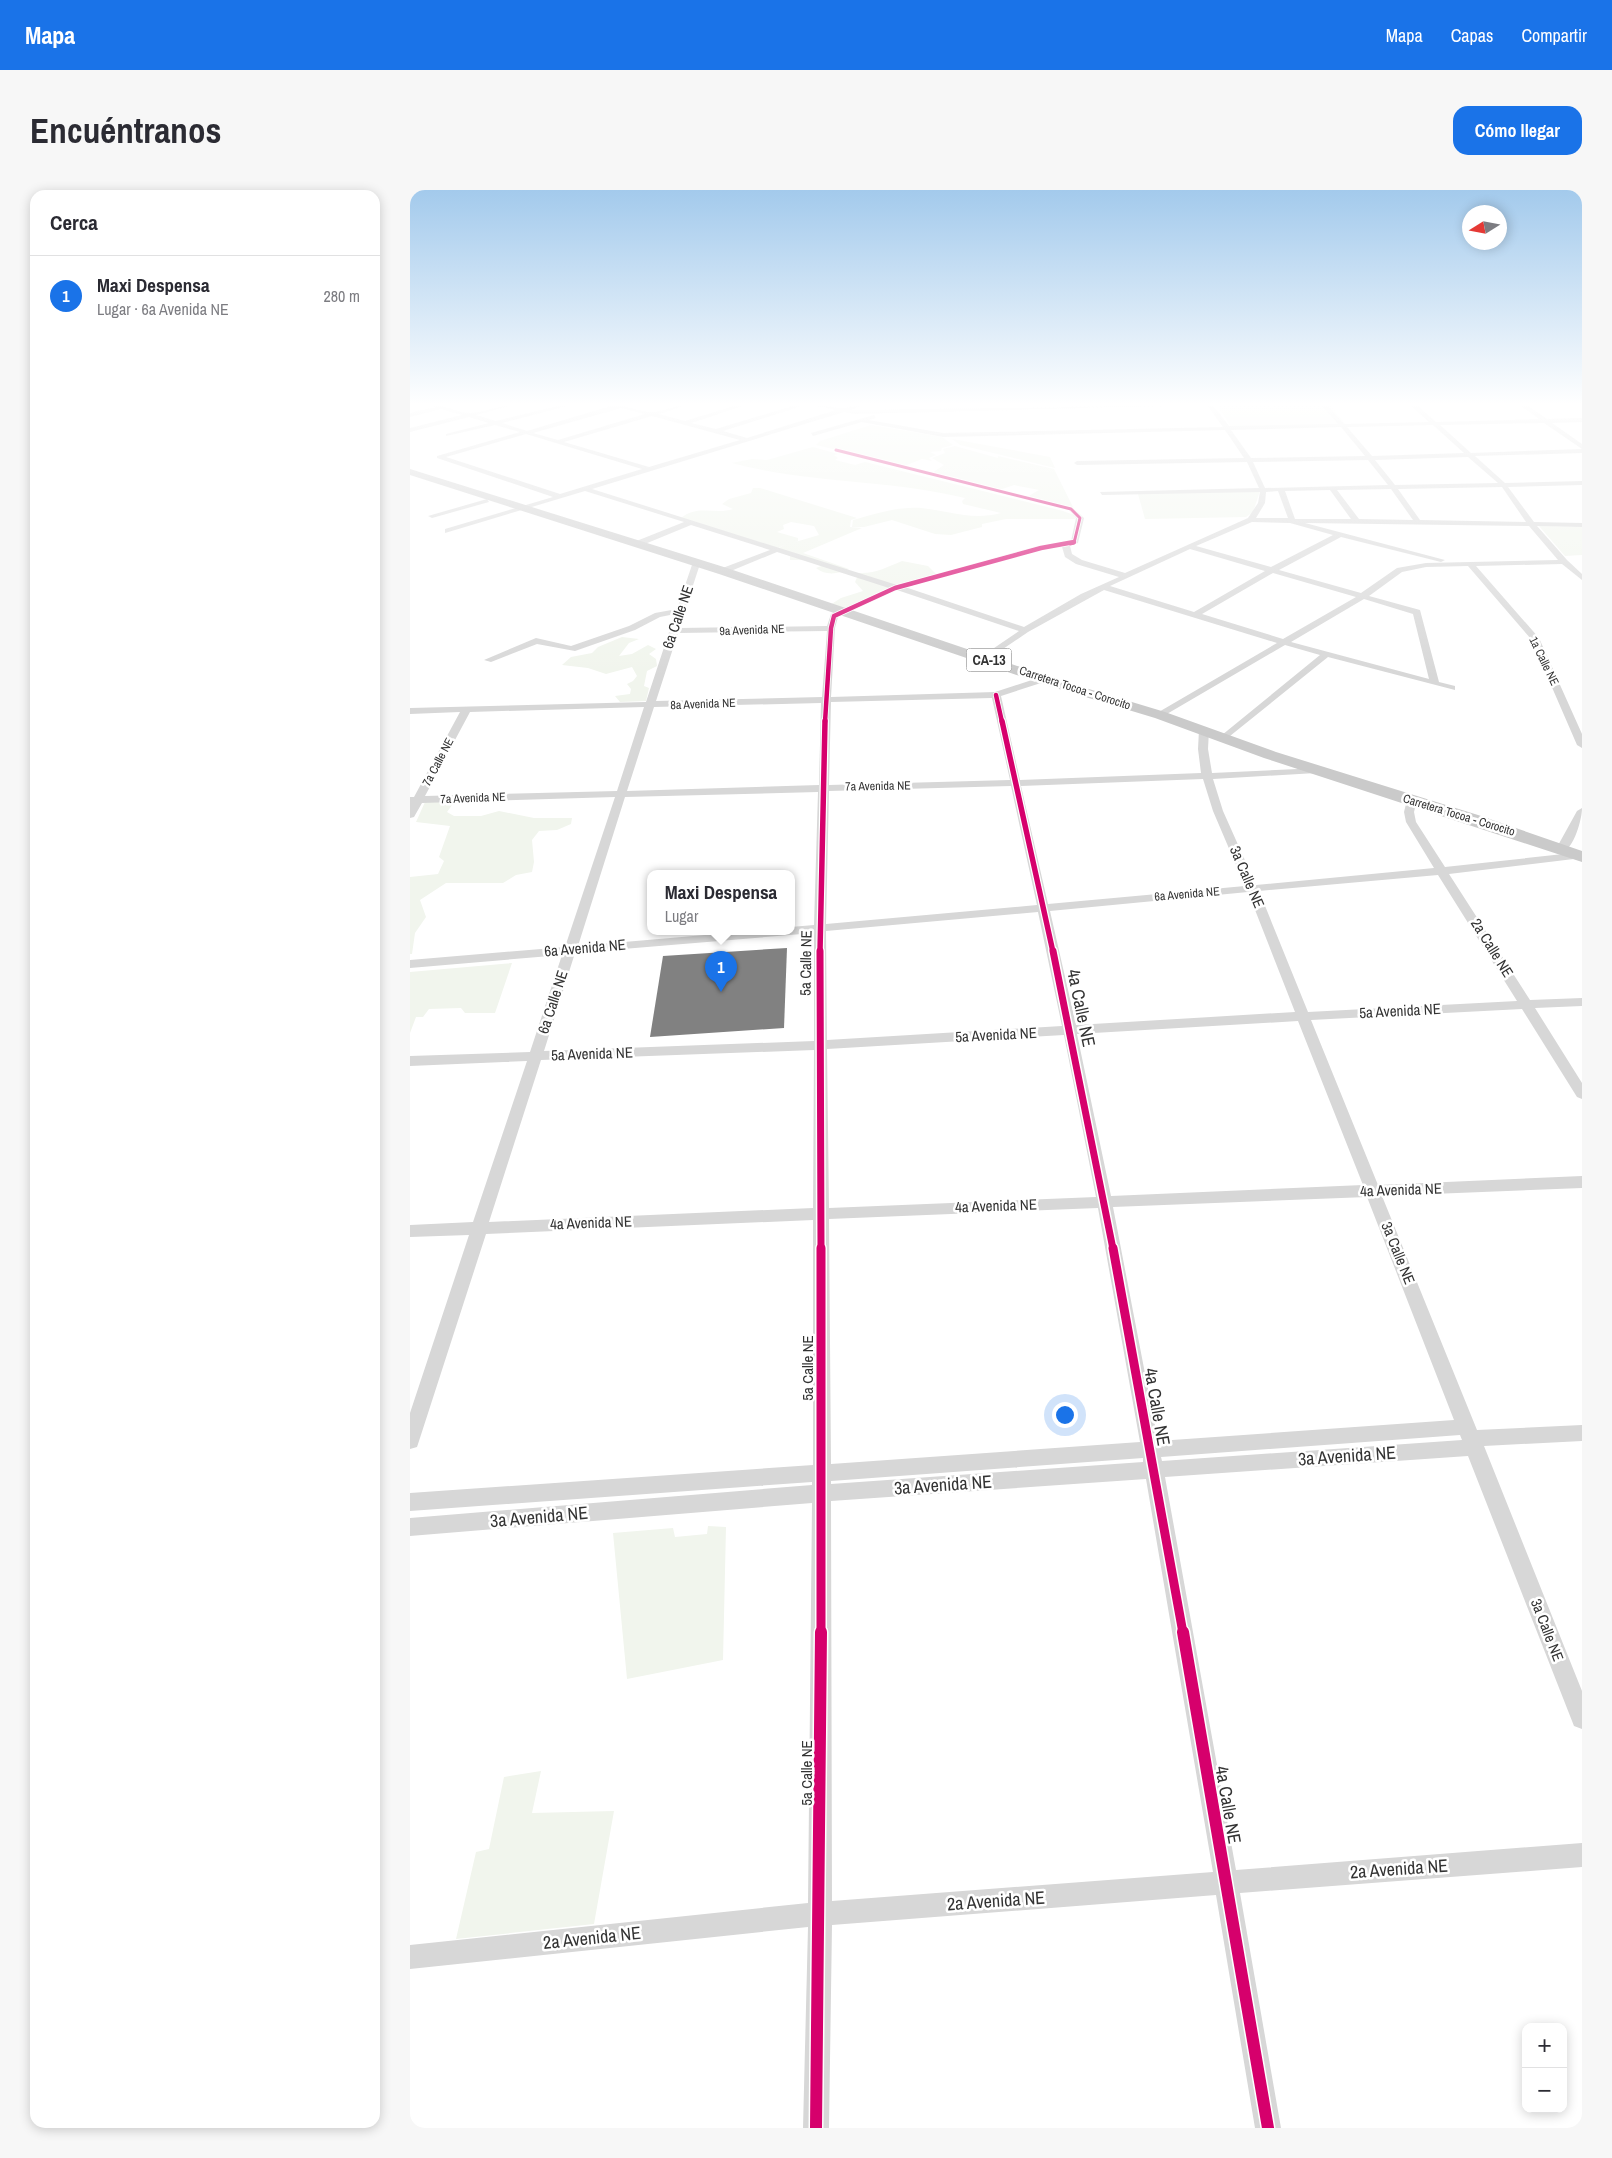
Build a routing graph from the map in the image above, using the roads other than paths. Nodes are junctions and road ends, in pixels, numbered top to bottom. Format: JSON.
{"nodes":[{"id":1,"x":473,"y":495,"type":"edge"},
{"id":2,"x":479,"y":495,"type":"edge"},
{"id":3,"x":606,"y":495,"type":"edge"},
{"id":4,"x":1017,"y":495,"type":"edge"},
{"id":5,"x":1262,"y":495,"type":"edge"},
{"id":6,"x":1283,"y":495,"type":"edge"},
{"id":7,"x":1338,"y":495,"type":"edge"},
{"id":8,"x":1400,"y":495,"type":"edge"},
{"id":9,"x":1511,"y":495,"type":"edge"},
{"id":10,"x":561,"y":496,"type":"edge"},
{"id":11,"x":487,"y":501,"type":"junction"},
{"id":12,"x":520,"y":510,"type":"junction"},
{"id":13,"x":432,"y":516,"type":"dead end"},
{"id":14,"x":1251,"y":520,"type":"junction"},
{"id":15,"x":691,"y":522,"type":"junction"},
{"id":16,"x":1293,"y":522,"type":"junction"},
{"id":17,"x":1357,"y":522,"type":"junction"},
{"id":18,"x":1418,"y":523,"type":"junction"},
{"id":19,"x":1532,"y":525,"type":"junction"},
{"id":20,"x":1582,"y":525,"type":"edge"},
{"id":21,"x":448,"y":531,"type":"dead end"},
{"id":22,"x":1340,"y":534,"type":"junction"},
{"id":23,"x":637,"y":544,"type":"junction"},
{"id":24,"x":1066,"y":546,"type":"junction"},
{"id":25,"x":1189,"y":546,"type":"junction"},
{"id":26,"x":778,"y":549,"type":"junction"},
{"id":27,"x":1564,"y":562,"type":"junction"},
{"id":28,"x":1460,"y":564,"type":"junction"},
{"id":29,"x":1470,"y":564,"type":"junction"},
{"id":30,"x":695,"y":568,"type":"junction"},
{"id":31,"x":1270,"y":570,"type":"junction"},
{"id":32,"x":723,"y":571,"type":"junction"},
{"id":33,"x":1125,"y":576,"type":"junction"},
{"id":34,"x":1582,"y":578,"type":"edge"},
{"id":35,"x":1104,"y":587,"type":"junction"},
{"id":36,"x":894,"y":588,"type":"junction"},
{"id":37,"x":1363,"y":596,"type":"junction"},
{"id":38,"x":680,"y":611,"type":"junction"},
{"id":39,"x":1196,"y":614,"type":"junction"},
{"id":40,"x":836,"y":618,"type":"junction"},
{"id":41,"x":1025,"y":630,"type":"junction"},
{"id":42,"x":674,"y":631,"type":"junction"},
{"id":43,"x":1284,"y":642,"type":"junction"},
{"id":44,"x":1326,"y":654,"type":"junction"},
{"id":45,"x":488,"y":660,"type":"dead end"},
{"id":46,"x":982,"y":660,"type":"junction"},
{"id":47,"x":1039,"y":682,"type":"junction"},
{"id":48,"x":1435,"y":683,"type":"junction"},
{"id":49,"x":1452,"y":688,"type":"dead end"},
{"id":50,"x":996,"y":694,"type":"junction"},
{"id":51,"x":826,"y":700,"type":"junction"},
{"id":52,"x":649,"y":705,"type":"junction"},
{"id":53,"x":466,"y":710,"type":"junction"},
{"id":54,"x":410,"y":711,"type":"edge"},
{"id":55,"x":1160,"y":716,"type":"junction"},
{"id":56,"x":1204,"y":735,"type":"junction"},
{"id":57,"x":1225,"y":738,"type":"junction"},
{"id":58,"x":1582,"y":745,"type":"edge"},
{"id":59,"x":1310,"y":771,"type":"junction"},
{"id":60,"x":1207,"y":776,"type":"junction"},
{"id":61,"x":1016,"y":783,"type":"junction"},
{"id":62,"x":824,"y":787,"type":"junction"},
{"id":63,"x":621,"y":794,"type":"junction"},
{"id":64,"x":414,"y":800,"type":"edge"},
{"id":65,"x":1411,"y":803,"type":"junction"},
{"id":66,"x":1582,"y":811,"type":"edge"},
{"id":67,"x":410,"y":815,"type":"edge"},
{"id":68,"x":1575,"y":856,"type":"edge"},
{"id":69,"x":1443,"y":871,"type":"junction"},
{"id":70,"x":1252,"y":888,"type":"junction"},
{"id":71,"x":1044,"y":908,"type":"junction"},
{"id":72,"x":820,"y":928,"type":"junction"},
{"id":73,"x":795,"y":930,"type":"edge"},
{"id":74,"x":744,"y":935,"type":"edge"},
{"id":75,"x":570,"y":950,"type":"junction"},
{"id":76,"x":410,"y":964,"type":"edge"},
{"id":77,"x":1582,"y":1002,"type":"edge"},
{"id":78,"x":1527,"y":1005,"type":"junction"},
{"id":79,"x":1303,"y":1016,"type":"junction"},
{"id":80,"x":1070,"y":1031,"type":"junction"},
{"id":81,"x":820,"y":1045,"type":"junction"},
{"id":82,"x":535,"y":1056,"type":"junction"},
{"id":83,"x":410,"y":1061,"type":"edge"},
{"id":84,"x":1582,"y":1094,"type":"edge"},
{"id":85,"x":1582,"y":1182,"type":"edge"},
{"id":86,"x":1373,"y":1191,"type":"junction"},
{"id":87,"x":1105,"y":1202,"type":"junction"},
{"id":88,"x":821,"y":1214,"type":"junction"},
{"id":89,"x":480,"y":1227,"type":"junction"},
{"id":90,"x":410,"y":1231,"type":"edge"},
{"id":91,"x":1582,"y":1433,"type":"edge"},
{"id":92,"x":1471,"y":1437,"type":"junction"},
{"id":93,"x":410,"y":1441,"type":"edge"},
{"id":94,"x":1150,"y":1449,"type":"junction"},
{"id":95,"x":1153,"y":1470,"type":"junction"},
{"id":96,"x":822,"y":1483,"type":"junction"},
{"id":97,"x":410,"y":1502,"type":"edge"},
{"id":98,"x":410,"y":1527,"type":"edge"},
{"id":99,"x":1582,"y":1718,"type":"edge"},
{"id":100,"x":1582,"y":1855,"type":"edge"},
{"id":101,"x":1226,"y":1882,"type":"junction"},
{"id":102,"x":820,"y":1914,"type":"junction"},
{"id":103,"x":410,"y":1956,"type":"edge"},
{"id":104,"x":816,"y":2128,"type":"edge"},
{"id":105,"x":1268,"y":2128,"type":"edge"}],
"edges":[{"from":1,"to":11,"type":"main road","name":"Carretera Tocoa - Corocito","number":"CA-13"},
{"from":2,"to":12,"type":"main road","name":"Carretera Tocoa - Corocito","number":"CA-13"},
{"from":3,"to":15,"type":"street"},
{"from":4,"to":24,"type":"street"},
{"from":5,"to":14,"type":"street"},
{"from":6,"to":16,"type":"street"},
{"from":7,"to":17,"type":"street"},
{"from":8,"to":18,"type":"street"},
{"from":9,"to":19,"type":"street"},
{"from":10,"to":12,"type":"street"},
{"from":11,"to":12,"type":"main road","name":"Carretera Tocoa - Corocito","number":"CA-13"},
{"from":11,"to":13,"type":"street"},
{"from":12,"to":21,"type":"street"},
{"from":12,"to":23,"type":"main road","name":"Carretera Tocoa - Corocito","number":"CA-13"},
{"from":12,"to":30,"type":"main road","name":"Carretera Tocoa - Corocito","number":"CA-13"},
{"from":14,"to":16,"type":"street"},
{"from":14,"to":25,"type":"street"},
{"from":15,"to":23,"type":"street"},
{"from":15,"to":26,"type":"street"},
{"from":16,"to":17,"type":"street"},
{"from":16,"to":22,"type":"street"},
{"from":17,"to":18,"type":"street"},
{"from":18,"to":19,"type":"street"},
{"from":19,"to":20,"type":"street"},
{"from":19,"to":27,"type":"street"},
{"from":22,"to":28,"type":"street"},
{"from":22,"to":31,"type":"street"},
{"from":23,"to":30,"type":"main road","name":"Carretera Tocoa - Corocito","number":"CA-13"},
{"from":24,"to":33,"type":"street"},
{"from":24,"to":36,"type":"street"},
{"from":25,"to":31,"type":"street"},
{"from":25,"to":33,"type":"street"},
{"from":26,"to":32,"type":"street"},
{"from":26,"to":36,"type":"street"},
{"from":27,"to":29,"type":"street"},
{"from":27,"to":34,"type":"street"},
{"from":28,"to":29,"type":"street"},
{"from":28,"to":37,"type":"street"},
{"from":29,"to":58,"type":"street","name":"1a Calle NE"},
{"from":30,"to":32,"type":"main road","name":"Carretera Tocoa - Corocito","number":"CA-13"},
{"from":30,"to":38,"type":"street","name":"6a Calle NE"},
{"from":30,"to":40,"type":"main road","name":"Carretera Tocoa - Corocito","number":"CA-13"},
{"from":31,"to":37,"type":"street"},
{"from":31,"to":39,"type":"street"},
{"from":32,"to":40,"type":"main road","name":"Carretera Tocoa - Corocito","number":"CA-13"},
{"from":33,"to":35,"type":"street"},
{"from":35,"to":39,"type":"street"},
{"from":35,"to":41,"type":"street"},
{"from":36,"to":40,"type":"street"},
{"from":36,"to":41,"type":"street"},
{"from":37,"to":43,"type":"street"},
{"from":37,"to":48,"type":"street"},
{"from":38,"to":42,"type":"street","name":"6a Calle NE"},
{"from":38,"to":45,"type":"street"},
{"from":39,"to":43,"type":"street"},
{"from":40,"to":42,"type":"street","name":"9a Avenida NE"},
{"from":40,"to":46,"type":"main road","name":"Carretera Tocoa - Corocito","number":"CA-13"},
{"from":40,"to":51,"type":"street","name":"5a Calle NE"},
{"from":41,"to":46,"type":"street"},
{"from":42,"to":52,"type":"street","name":"6a Calle NE"},
{"from":43,"to":44,"type":"street"},
{"from":43,"to":55,"type":"street"},
{"from":44,"to":48,"type":"street"},
{"from":44,"to":57,"type":"street"},
{"from":46,"to":47,"type":"main road","name":"Carretera Tocoa - Corocito","number":"CA-13"},
{"from":47,"to":50,"type":"street","name":"8a Avenida NE"},
{"from":47,"to":55,"type":"main road","name":"Carretera Tocoa - Corocito","number":"CA-13"},
{"from":47,"to":56,"type":"main road","name":"Carretera Tocoa - Corocito","number":"CA-13"},
{"from":48,"to":49,"type":"street"},
{"from":50,"to":51,"type":"street","name":"8a Avenida NE"},
{"from":50,"to":61,"type":"street","name":"4a Calle NE"},
{"from":51,"to":52,"type":"street","name":"8a Avenida NE"},
{"from":51,"to":62,"type":"street","name":"5a Calle NE"},
{"from":52,"to":53,"type":"street","name":"8a Avenida NE"},
{"from":52,"to":63,"type":"street","name":"6a Calle NE"},
{"from":53,"to":54,"type":"street","name":"8a Avenida NE"},
{"from":53,"to":64,"type":"street","name":"7a Calle NE"},
{"from":55,"to":56,"type":"main road","name":"Carretera Tocoa - Corocito","number":"CA-13"},
{"from":56,"to":57,"type":"main road","name":"Carretera Tocoa - Corocito","number":"CA-13"},
{"from":56,"to":59,"type":"main road","name":"Carretera Tocoa - Corocito","number":"CA-13"},
{"from":56,"to":60,"type":"street","name":"3a Calle NE"},
{"from":57,"to":59,"type":"main road","name":"Carretera Tocoa - Corocito","number":"CA-13"},
{"from":59,"to":60,"type":"street","name":"7a Avenida NE"},
{"from":59,"to":65,"type":"main road","name":"Carretera Tocoa - Corocito","number":"CA-13"},
{"from":60,"to":61,"type":"street","name":"7a Avenida NE"},
{"from":60,"to":70,"type":"street","name":"3a Calle NE"},
{"from":61,"to":62,"type":"street","name":"7a Avenida NE"},
{"from":61,"to":71,"type":"street","name":"4a Calle NE"},
{"from":62,"to":63,"type":"street","name":"7a Avenida NE"},
{"from":62,"to":72,"type":"street","name":"5a Calle NE"},
{"from":63,"to":64,"type":"street","name":"7a Avenida NE"},
{"from":63,"to":75,"type":"street","name":"6a Calle NE"},
{"from":64,"to":67,"type":"street","name":"7a Calle NE"},
{"from":65,"to":68,"type":"main road","name":"Carretera Tocoa - Corocito","number":"CA-13"},
{"from":65,"to":69,"type":"street","name":"2a Calle NE"},
{"from":66,"to":68,"type":"street"},
{"from":68,"to":69,"type":"street","name":"6a Avenida NE"},
{"from":69,"to":70,"type":"street","name":"6a Avenida NE"},
{"from":69,"to":78,"type":"street","name":"2a Calle NE"},
{"from":70,"to":71,"type":"street","name":"6a Avenida NE"},
{"from":70,"to":79,"type":"street","name":"3a Calle NE"},
{"from":71,"to":72,"type":"street","name":"6a Avenida NE"},
{"from":71,"to":80,"type":"street","name":"4a Calle NE"},
{"from":72,"to":73,"type":"street","name":"6a Avenida NE"},
{"from":72,"to":81,"type":"street","name":"5a Calle NE"},
{"from":74,"to":75,"type":"street","name":"6a Avenida NE"},
{"from":75,"to":76,"type":"street","name":"6a Avenida NE"},
{"from":75,"to":82,"type":"street","name":"6a Calle NE"},
{"from":77,"to":78,"type":"street","name":"5a Avenida NE"},
{"from":78,"to":79,"type":"street","name":"5a Avenida NE"},
{"from":78,"to":84,"type":"street","name":"2a Calle NE"},
{"from":79,"to":80,"type":"street","name":"5a Avenida NE"},
{"from":79,"to":86,"type":"street","name":"3a Calle NE"},
{"from":80,"to":81,"type":"street","name":"5a Avenida NE"},
{"from":80,"to":87,"type":"street","name":"4a Calle NE"},
{"from":81,"to":82,"type":"street","name":"5a Avenida NE"},
{"from":81,"to":88,"type":"street","name":"5a Calle NE"},
{"from":82,"to":83,"type":"street","name":"5a Avenida NE"},
{"from":82,"to":89,"type":"street","name":"6a Calle NE"},
{"from":85,"to":86,"type":"street","name":"4a Avenida NE"},
{"from":86,"to":87,"type":"street","name":"4a Avenida NE"},
{"from":86,"to":92,"type":"street","name":"3a Calle NE"},
{"from":87,"to":88,"type":"street","name":"4a Avenida NE"},
{"from":87,"to":94,"type":"street","name":"4a Calle NE"},
{"from":88,"to":89,"type":"street","name":"4a Avenida NE"},
{"from":88,"to":96,"type":"street","name":"5a Calle NE"},
{"from":89,"to":90,"type":"street","name":"4a Avenida NE"},
{"from":89,"to":93,"type":"street","name":"6a Calle NE"},
{"from":91,"to":92,"type":"street","name":"3a Avenida NE"},
{"from":92,"to":94,"type":"street"},
{"from":92,"to":95,"type":"street","name":"3a Avenida NE"},
{"from":92,"to":99,"type":"street","name":"3a Calle NE"},
{"from":94,"to":95,"type":"street","name":"4a Calle NE"},
{"from":94,"to":96,"type":"street"},
{"from":95,"to":96,"type":"street","name":"3a Avenida NE"},
{"from":95,"to":101,"type":"street","name":"4a Calle NE"},
{"from":96,"to":97,"type":"street"},
{"from":96,"to":98,"type":"street","name":"3a Avenida NE"},
{"from":96,"to":102,"type":"street","name":"5a Calle NE"},
{"from":100,"to":101,"type":"street","name":"2a Avenida NE"},
{"from":101,"to":102,"type":"street","name":"2a Avenida NE"},
{"from":101,"to":105,"type":"street","name":"4a Calle NE"},
{"from":102,"to":103,"type":"street","name":"2a Avenida NE"},
{"from":102,"to":104,"type":"street","name":"5a Calle NE"}]}
